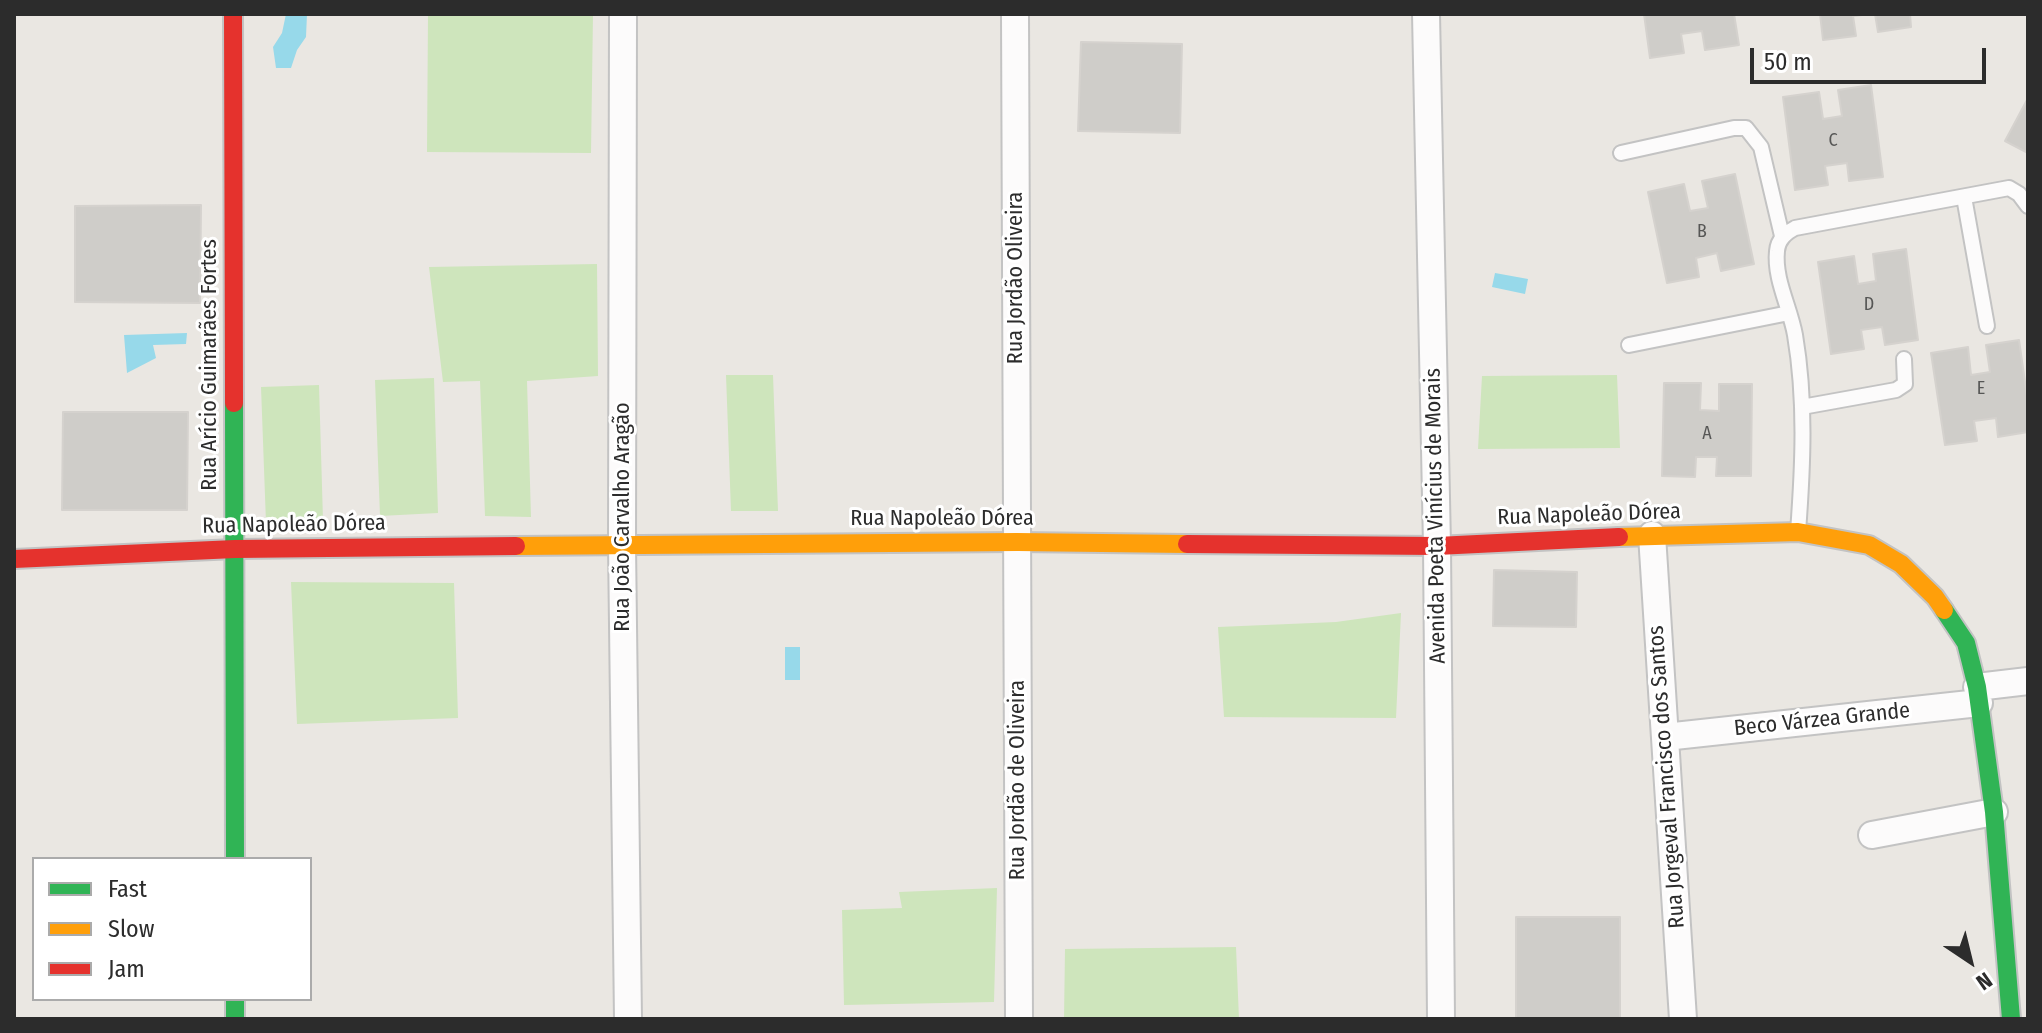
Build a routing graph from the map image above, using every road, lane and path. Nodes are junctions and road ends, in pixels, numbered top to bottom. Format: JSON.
{"nodes":[{"id":1,"x":233,"y":14,"type":"edge"},
{"id":2,"x":623,"y":14,"type":"edge"},
{"id":3,"x":1015,"y":14,"type":"edge"},
{"id":4,"x":1426,"y":14,"type":"edge"},
{"id":5,"x":1621,"y":153,"type":"dead end"},
{"id":6,"x":1964,"y":197,"type":"junction"},
{"id":7,"x":2028,"y":206,"type":"edge"},
{"id":8,"x":1782,"y":236,"type":"junction"},
{"id":9,"x":1789,"y":313,"type":"junction"},
{"id":10,"x":1987,"y":326,"type":"dead end"},
{"id":11,"x":1629,"y":345,"type":"dead end"},
{"id":12,"x":1904,"y":359,"type":"dead end"},
{"id":13,"x":1802,"y":407,"type":"junction"},
{"id":14,"x":1798,"y":532,"type":"junction"},
{"id":15,"x":1652,"y":535,"type":"junction"},
{"id":16,"x":1017,"y":542,"type":"junction"},
{"id":17,"x":622,"y":546,"type":"junction"},
{"id":18,"x":1437,"y":546,"type":"junction"},
{"id":19,"x":235,"y":549,"type":"junction"},
{"id":20,"x":14,"y":559,"type":"edge"},
{"id":21,"x":2028,"y":681,"type":"edge"},
{"id":22,"x":1978,"y":695,"type":"junction"},
{"id":23,"x":1665,"y":737,"type":"junction"},
{"id":24,"x":1994,"y":812,"type":"junction"},
{"id":25,"x":1872,"y":835,"type":"dead end"},
{"id":26,"x":235,"y":857,"type":"edge"},
{"id":27,"x":628,"y":1019,"type":"edge"},
{"id":28,"x":1019,"y":1019,"type":"edge"},
{"id":29,"x":1441,"y":1019,"type":"edge"},
{"id":30,"x":1683,"y":1019,"type":"edge"},
{"id":31,"x":2011,"y":1019,"type":"edge"}],
"edges":[{"from":1,"to":19,"type":"street","name":"Rua Arício Guimarães Fortes"},
{"from":2,"to":17,"type":"street","name":"Rua João Carvalho Aragão"},
{"from":3,"to":16,"type":"street","name":"Rua Jordão Oliveira"},
{"from":4,"to":18,"type":"street","name":"Avenida Poeta Vinícius de Morais"},
{"from":5,"to":8,"type":"lane"},
{"from":6,"to":7,"type":"lane"},
{"from":6,"to":8,"type":"lane"},
{"from":6,"to":10,"type":"lane"},
{"from":8,"to":9,"type":"lane"},
{"from":9,"to":11,"type":"lane"},
{"from":9,"to":13,"type":"lane"},
{"from":12,"to":13,"type":"lane"},
{"from":13,"to":14,"type":"lane"},
{"from":14,"to":15,"type":"street","name":"Rua Napoleão Dórea"},
{"from":14,"to":22,"type":"street","name":"Rua Napoleão Dórea"},
{"from":15,"to":18,"type":"street","name":"Rua Napoleão Dórea"},
{"from":15,"to":23,"type":"street","name":"Rua Jorgeval Francisco dos Santos"},
{"from":16,"to":17,"type":"street","name":"Rua Napoleão Dórea"},
{"from":16,"to":18,"type":"street","name":"Rua Napoleão Dórea"},
{"from":16,"to":28,"type":"street","name":"Rua Jordão de Oliveira"},
{"from":17,"to":19,"type":"street","name":"Rua Napoleão Dórea"},
{"from":17,"to":27,"type":"street","name":"Rua João Carvalho Aragão"},
{"from":18,"to":29,"type":"street","name":"Avenida Poeta Vinícius de Morais"},
{"from":19,"to":20,"type":"street","name":"Rua Napoleão Dórea"},
{"from":19,"to":26,"type":"street","name":"Rua Arício Guimarães Fortes"},
{"from":21,"to":22,"type":"street","name":"Beco Várzea Grande"},
{"from":22,"to":23,"type":"street","name":"Beco Várzea Grande"},
{"from":22,"to":24,"type":"street"},
{"from":23,"to":30,"type":"street","name":"Rua Jorgeval Francisco dos Santos"},
{"from":24,"to":25,"type":"street"},
{"from":24,"to":31,"type":"street"}]}
